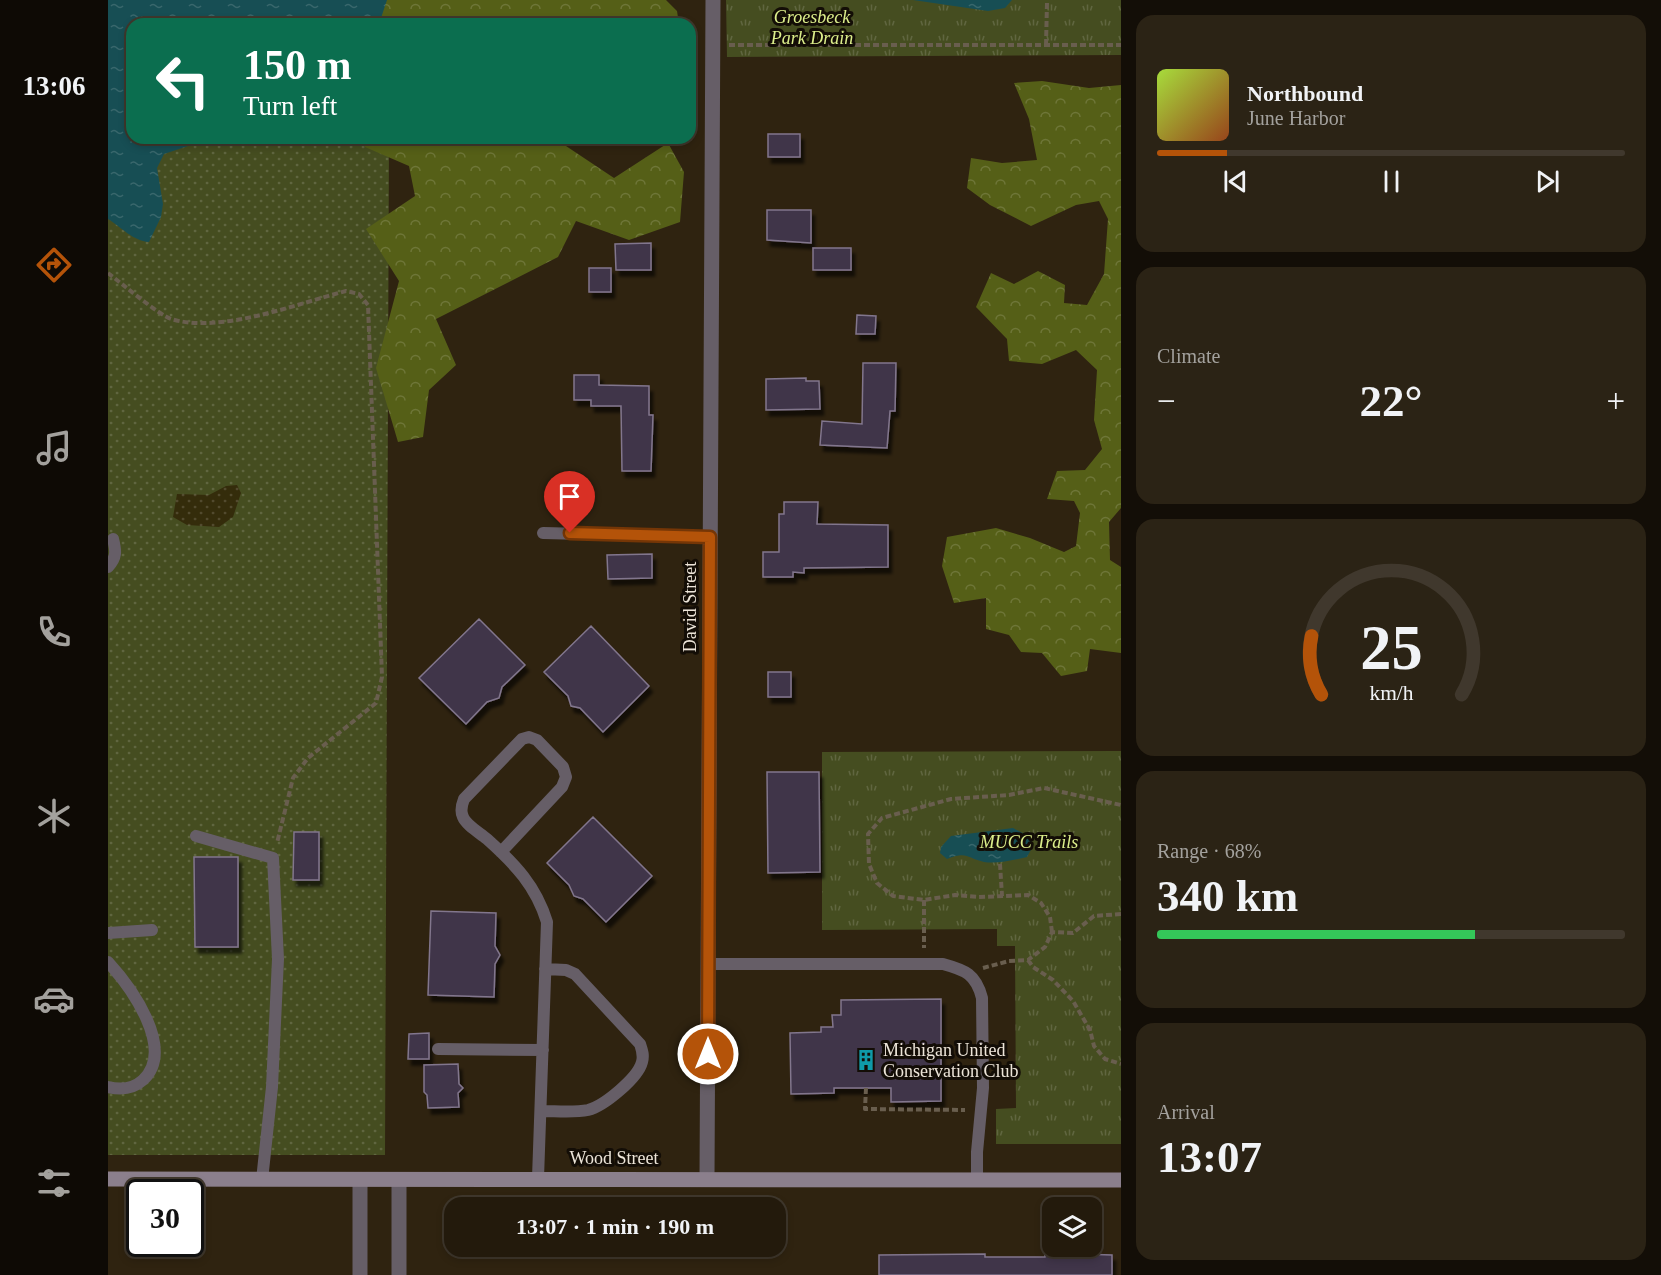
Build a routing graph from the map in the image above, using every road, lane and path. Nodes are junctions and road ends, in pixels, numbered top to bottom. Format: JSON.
{"nodes":[{"id":1,"x":713,"y":0,"type":"edge"},
{"id":2,"x":1047,"y":3,"type":"dead end"},
{"id":3,"x":713,"y":45,"type":"junction"},
{"id":4,"x":1046,"y":45,"type":"junction"},
{"id":5,"x":1121,"y":45,"type":"edge"},
{"id":6,"x":108,"y":273,"type":"edge"},
{"id":7,"x":543,"y":533,"type":"dead end"},
{"id":8,"x":710,"y":537,"type":"junction"},
{"id":9,"x":113,"y":538,"type":"dead end"},
{"id":10,"x":108,"y":567,"type":"edge"},
{"id":11,"x":1120,"y":805,"type":"edge"},
{"id":12,"x":196,"y":837,"type":"dead end"},
{"id":13,"x":501,"y":852,"type":"junction"},
{"id":14,"x":273,"y":858,"type":"junction"},
{"id":15,"x":1000,"y":864,"type":"dead end"},
{"id":16,"x":1002,"y":896,"type":"junction"},
{"id":17,"x":924,"y":900,"type":"junction"},
{"id":18,"x":1121,"y":915,"type":"edge"},
{"id":19,"x":152,"y":930,"type":"dead end"},
{"id":20,"x":1052,"y":932,"type":"junction"},
{"id":21,"x":108,"y":933,"type":"edge"},
{"id":22,"x":1028,"y":960,"type":"junction"},
{"id":23,"x":108,"y":962,"type":"edge"},
{"id":24,"x":709,"y":964,"type":"junction"},
{"id":25,"x":924,"y":964,"type":"junction"},
{"id":26,"x":545,"y":969,"type":"junction"},
{"id":27,"x":967,"y":972,"type":"junction"},
{"id":28,"x":438,"y":1049,"type":"dead end"},
{"id":29,"x":543,"y":1050,"type":"junction"},
{"id":30,"x":1121,"y":1064,"type":"edge"},
{"id":31,"x":108,"y":1087,"type":"edge"},
{"id":32,"x":866,"y":1088,"type":"dead end"},
{"id":33,"x":981,"y":1110,"type":"junction"},
{"id":34,"x":541,"y":1111,"type":"junction"},
{"id":35,"x":538,"y":1178,"type":"junction"},
{"id":36,"x":707,"y":1178,"type":"junction"},
{"id":37,"x":108,"y":1179,"type":"edge"},
{"id":38,"x":262,"y":1180,"type":"junction"},
{"id":39,"x":360,"y":1180,"type":"junction"},
{"id":40,"x":399,"y":1180,"type":"junction"},
{"id":41,"x":977,"y":1180,"type":"junction"},
{"id":42,"x":1121,"y":1180,"type":"edge"},
{"id":43,"x":360,"y":1275,"type":"edge"},
{"id":44,"x":399,"y":1275,"type":"edge"}],
"edges":[{"from":1,"to":3,"type":"street","name":"David Street"},
{"from":2,"to":4,"type":"path"},
{"from":3,"to":4,"type":"path"},
{"from":3,"to":8,"type":"street","name":"David Street"},
{"from":4,"to":5,"type":"path"},
{"from":6,"to":14,"type":"path"},
{"from":7,"to":8,"type":"lane"},
{"from":8,"to":24,"type":"street","name":"David Street"},
{"from":9,"to":10,"type":"lane"},
{"from":11,"to":17,"type":"path"},
{"from":12,"to":14,"type":"lane"},
{"from":13,"to":13,"type":"lane"},
{"from":13,"to":26,"type":"lane"},
{"from":14,"to":38,"type":"lane"},
{"from":15,"to":16,"type":"path"},
{"from":16,"to":17,"type":"path"},
{"from":16,"to":20,"type":"path"},
{"from":17,"to":25,"type":"path"},
{"from":18,"to":20,"type":"path"},
{"from":19,"to":21,"type":"lane"},
{"from":20,"to":22,"type":"path"},
{"from":22,"to":27,"type":"path"},
{"from":22,"to":30,"type":"path"},
{"from":23,"to":31,"type":"lane"},
{"from":24,"to":25,"type":"lane"},
{"from":24,"to":36,"type":"street","name":"David Street"},
{"from":25,"to":27,"type":"lane"},
{"from":26,"to":29,"type":"lane"},
{"from":26,"to":34,"type":"lane"},
{"from":27,"to":33,"type":"lane"},
{"from":28,"to":29,"type":"lane"},
{"from":29,"to":34,"type":"lane"},
{"from":32,"to":33,"type":"path"},
{"from":33,"to":41,"type":"lane"},
{"from":34,"to":35,"type":"lane"},
{"from":35,"to":36,"type":"street","name":"Wood Street"},
{"from":35,"to":40,"type":"street","name":"Wood Street"},
{"from":36,"to":41,"type":"street","name":"Wood Street"},
{"from":37,"to":38,"type":"street","name":"Wood Street"},
{"from":38,"to":39,"type":"street","name":"Wood Street"},
{"from":39,"to":40,"type":"street","name":"Wood Street"},
{"from":39,"to":43,"type":"street"},
{"from":40,"to":44,"type":"street"},
{"from":41,"to":42,"type":"street","name":"Wood Street"}]}
